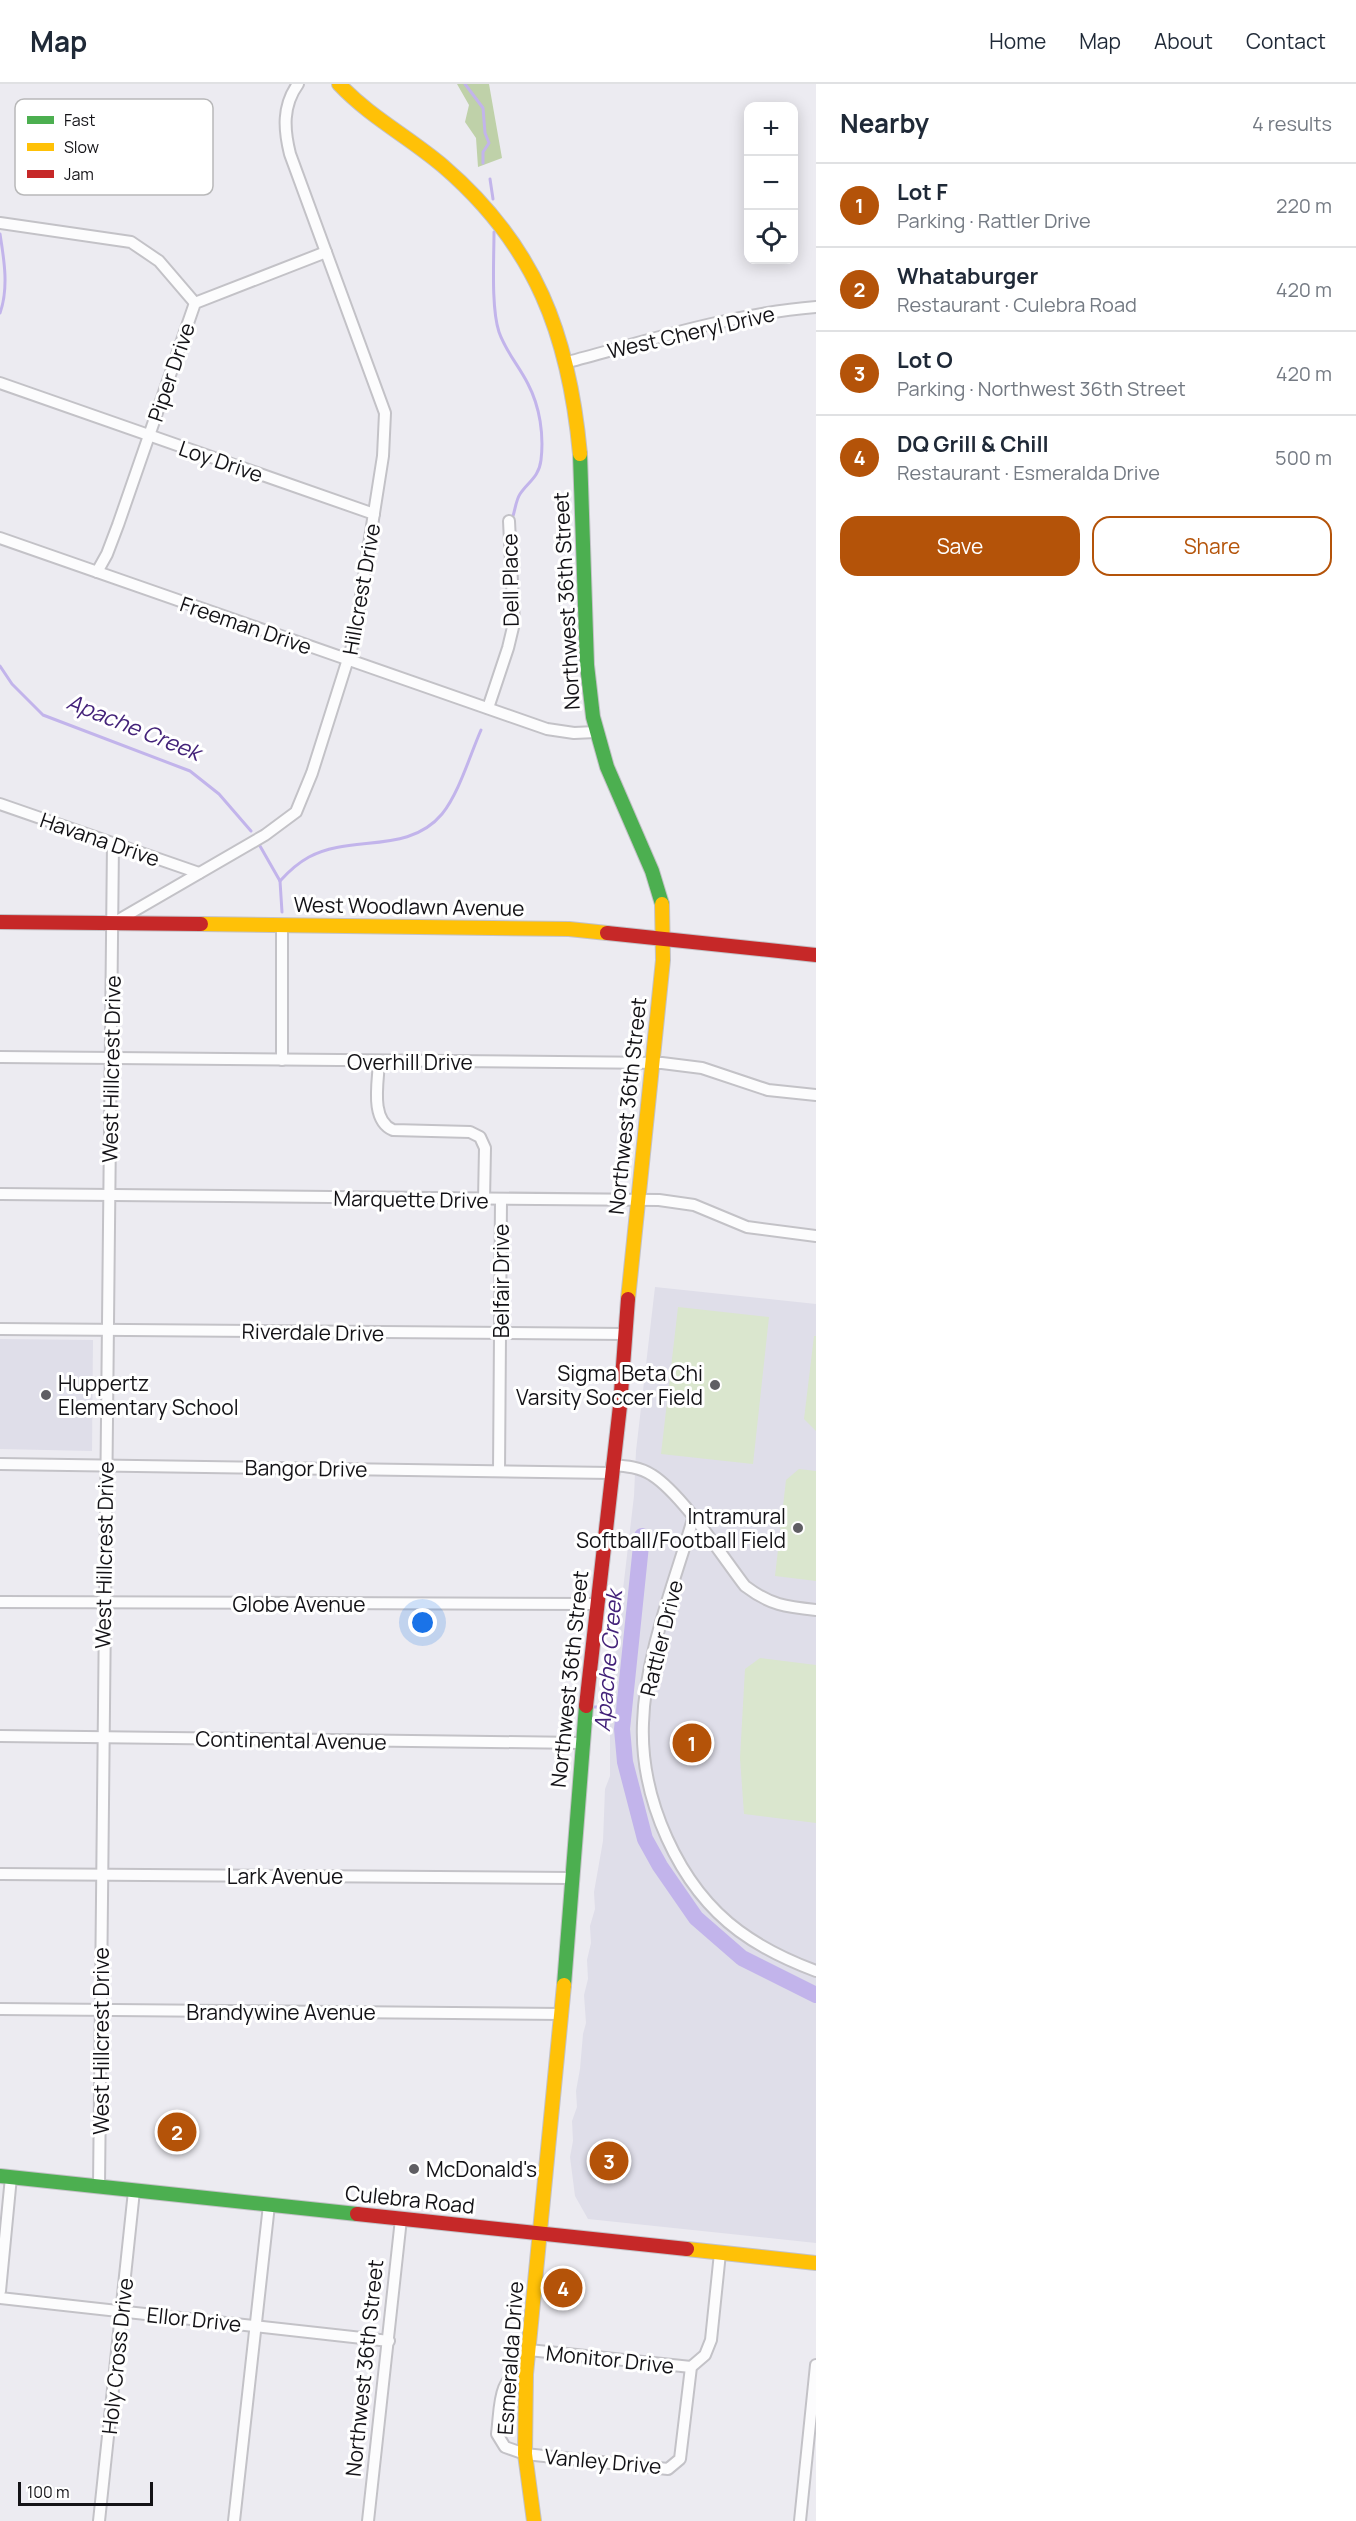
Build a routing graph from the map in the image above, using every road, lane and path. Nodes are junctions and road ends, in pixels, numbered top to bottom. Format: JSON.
{"nodes":[{"id":1,"x":297,"y":84,"type":"edge"},
{"id":2,"x":339,"y":84,"type":"edge"},
{"id":3,"x":0,"y":223,"type":"edge"},
{"id":4,"x":326,"y":252,"type":"junction"},
{"id":5,"x":195,"y":303,"type":"junction"},
{"id":6,"x":816,"y":307,"type":"edge"},
{"id":7,"x":568,"y":362,"type":"junction"},
{"id":8,"x":0,"y":383,"type":"edge"},
{"id":9,"x":148,"y":436,"type":"junction"},
{"id":10,"x":374,"y":514,"type":"junction"},
{"id":11,"x":509,"y":521,"type":"dead end"},
{"id":12,"x":0,"y":538,"type":"edge"},
{"id":13,"x":97,"y":572,"type":"junction"},
{"id":14,"x":348,"y":661,"type":"junction"},
{"id":15,"x":488,"y":708,"type":"junction"},
{"id":16,"x":596,"y":732,"type":"junction"},
{"id":17,"x":0,"y":804,"type":"edge"},
{"id":18,"x":113,"y":843,"type":"junction"},
{"id":19,"x":199,"y":873,"type":"junction"},
{"id":20,"x":0,"y":922,"type":"edge"},
{"id":21,"x":113,"y":923,"type":"junction"},
{"id":22,"x":282,"y":925,"type":"junction"},
{"id":23,"x":664,"y":938,"type":"junction"},
{"id":24,"x":816,"y":955,"type":"edge"},
{"id":25,"x":0,"y":1057,"type":"edge"},
{"id":26,"x":110,"y":1058,"type":"junction"},
{"id":27,"x":282,"y":1060,"type":"junction"},
{"id":28,"x":378,"y":1062,"type":"junction"},
{"id":29,"x":652,"y":1063,"type":"junction"},
{"id":30,"x":816,"y":1095,"type":"edge"},
{"id":31,"x":0,"y":1194,"type":"edge"},
{"id":32,"x":111,"y":1195,"type":"junction"},
{"id":33,"x":638,"y":1199,"type":"junction"},
{"id":34,"x":484,"y":1200,"type":"junction"},
{"id":35,"x":501,"y":1200,"type":"junction"},
{"id":36,"x":816,"y":1236,"type":"edge"},
{"id":37,"x":0,"y":1329,"type":"edge"},
{"id":38,"x":107,"y":1329,"type":"junction"},
{"id":39,"x":626,"y":1334,"type":"junction"},
{"id":40,"x":501,"y":1335,"type":"junction"},
{"id":41,"x":0,"y":1464,"type":"edge"},
{"id":42,"x":105,"y":1466,"type":"junction"},
{"id":43,"x":612,"y":1469,"type":"junction"},
{"id":44,"x":499,"y":1471,"type":"junction"},
{"id":45,"x":693,"y":1519,"type":"junction"},
{"id":46,"x":0,"y":1602,"type":"edge"},
{"id":47,"x":104,"y":1603,"type":"junction"},
{"id":48,"x":597,"y":1604,"type":"junction"},
{"id":49,"x":816,"y":1610,"type":"edge"},
{"id":50,"x":0,"y":1736,"type":"edge"},
{"id":51,"x":102,"y":1737,"type":"junction"},
{"id":52,"x":582,"y":1743,"type":"junction"},
{"id":53,"x":0,"y":1874,"type":"edge"},
{"id":54,"x":102,"y":1875,"type":"junction"},
{"id":55,"x":571,"y":1878,"type":"junction"},
{"id":56,"x":816,"y":1971,"type":"edge"},
{"id":57,"x":0,"y":2009,"type":"edge"},
{"id":58,"x":102,"y":2011,"type":"junction"},
{"id":59,"x":562,"y":2014,"type":"junction"},
{"id":60,"x":6,"y":2176,"type":"edge"},
{"id":61,"x":99,"y":2187,"type":"junction"},
{"id":62,"x":134,"y":2190,"type":"junction"},
{"id":63,"x":269,"y":2205,"type":"junction"},
{"id":64,"x":401,"y":2219,"type":"junction"},
{"id":65,"x":540,"y":2234,"type":"junction"},
{"id":66,"x":720,"y":2253,"type":"junction"},
{"id":67,"x":816,"y":2263,"type":"edge"},
{"id":68,"x":0,"y":2291,"type":"edge"},
{"id":69,"x":0,"y":2298,"type":"edge"},
{"id":70,"x":122,"y":2311,"type":"junction"},
{"id":71,"x":255,"y":2325,"type":"junction"},
{"id":72,"x":389,"y":2341,"type":"junction"},
{"id":73,"x":528,"y":2356,"type":"junction"},
{"id":74,"x":816,"y":2365,"type":"edge"},
{"id":75,"x":691,"y":2367,"type":"junction"},
{"id":76,"x":525,"y":2454,"type":"junction"},
{"id":77,"x":99,"y":2521,"type":"edge"},
{"id":78,"x":234,"y":2521,"type":"edge"},
{"id":79,"x":368,"y":2521,"type":"edge"},
{"id":80,"x":534,"y":2521,"type":"edge"},
{"id":81,"x":800,"y":2521,"type":"edge"}],
"edges":[{"from":1,"to":4,"type":"street","name":"Hillcrest Drive"},
{"from":2,"to":7,"type":"main road","name":"Northwest 36th Street"},
{"from":3,"to":5,"type":"street"},
{"from":4,"to":5,"type":"street","name":"Piper Drive"},
{"from":4,"to":10,"type":"street","name":"Hillcrest Drive"},
{"from":5,"to":9,"type":"street","name":"Piper Drive"},
{"from":6,"to":7,"type":"street","name":"West Cheryl Drive"},
{"from":7,"to":16,"type":"main road","name":"Northwest 36th Street"},
{"from":8,"to":9,"type":"street","name":"Loy Drive"},
{"from":9,"to":10,"type":"street","name":"Loy Drive"},
{"from":9,"to":13,"type":"street","name":"Piper Drive"},
{"from":10,"to":14,"type":"street","name":"Hillcrest Drive"},
{"from":11,"to":15,"type":"street","name":"Dell Place"},
{"from":12,"to":13,"type":"street","name":"Freeman Drive"},
{"from":13,"to":14,"type":"street","name":"Freeman Drive"},
{"from":14,"to":15,"type":"street","name":"Freeman Drive"},
{"from":14,"to":19,"type":"street","name":"Hillcrest Drive"},
{"from":15,"to":16,"type":"street","name":"Freeman Drive"},
{"from":16,"to":23,"type":"main road","name":"Northwest 36th Street"},
{"from":17,"to":18,"type":"street","name":"Havana Drive"},
{"from":18,"to":19,"type":"street","name":"Havana Drive"},
{"from":18,"to":21,"type":"street"},
{"from":19,"to":21,"type":"street","name":"Hillcrest Drive"},
{"from":20,"to":21,"type":"main road","name":"West Woodlawn Avenue"},
{"from":21,"to":22,"type":"main road","name":"West Woodlawn Avenue"},
{"from":21,"to":26,"type":"street","name":"West Hillcrest Drive"},
{"from":22,"to":23,"type":"main road","name":"West Woodlawn Avenue"},
{"from":22,"to":27,"type":"street"},
{"from":23,"to":24,"type":"main road","name":"West Woodlawn Avenue"},
{"from":23,"to":29,"type":"main road","name":"Northwest 36th Street"},
{"from":25,"to":26,"type":"street","name":"Overhill Drive"},
{"from":26,"to":27,"type":"street","name":"Overhill Drive"},
{"from":26,"to":32,"type":"street","name":"West Hillcrest Drive"},
{"from":27,"to":28,"type":"street","name":"Overhill Drive"},
{"from":28,"to":29,"type":"street","name":"Overhill Drive"},
{"from":28,"to":34,"type":"street","name":"Belfair Drive"},
{"from":29,"to":30,"type":"street","name":"Overhill Drive"},
{"from":29,"to":33,"type":"main road","name":"Northwest 36th Street"},
{"from":31,"to":32,"type":"street","name":"Marquette Drive"},
{"from":32,"to":34,"type":"street","name":"Marquette Drive"},
{"from":32,"to":38,"type":"street","name":"West Hillcrest Drive"},
{"from":33,"to":35,"type":"street","name":"Marquette Drive"},
{"from":33,"to":36,"type":"street","name":"Marquette Drive"},
{"from":33,"to":39,"type":"main road","name":"Northwest 36th Street"},
{"from":34,"to":35,"type":"street","name":"Marquette Drive"},
{"from":35,"to":40,"type":"street","name":"Belfair Drive"},
{"from":37,"to":38,"type":"street","name":"Riverdale Drive"},
{"from":38,"to":40,"type":"street","name":"Riverdale Drive"},
{"from":38,"to":42,"type":"street","name":"West Hillcrest Drive"},
{"from":39,"to":40,"type":"street","name":"Riverdale Drive"},
{"from":39,"to":43,"type":"main road","name":"Northwest 36th Street"},
{"from":40,"to":44,"type":"street","name":"Belfair Drive"},
{"from":41,"to":42,"type":"street","name":"Bangor Drive"},
{"from":42,"to":44,"type":"street","name":"Bangor Drive"},
{"from":42,"to":47,"type":"street","name":"West Hillcrest Drive"},
{"from":43,"to":44,"type":"street","name":"Bangor Drive"},
{"from":43,"to":45,"type":"street","name":"Bangor Drive"},
{"from":43,"to":48,"type":"main road","name":"Northwest 36th Street"},
{"from":45,"to":49,"type":"street","name":"Bangor Drive"},
{"from":45,"to":56,"type":"street","name":"Rattler Drive"},
{"from":46,"to":47,"type":"street","name":"Globe Avenue"},
{"from":47,"to":48,"type":"street","name":"Globe Avenue"},
{"from":47,"to":51,"type":"street","name":"West Hillcrest Drive"},
{"from":48,"to":52,"type":"main road","name":"Northwest 36th Street"},
{"from":50,"to":51,"type":"street","name":"Continental Avenue"},
{"from":51,"to":52,"type":"street","name":"Continental Avenue"},
{"from":51,"to":54,"type":"street","name":"West Hillcrest Drive"},
{"from":52,"to":55,"type":"main road","name":"Northwest 36th Street"},
{"from":53,"to":54,"type":"street","name":"Lark Avenue"},
{"from":54,"to":55,"type":"street","name":"Lark Avenue"},
{"from":54,"to":58,"type":"street","name":"West Hillcrest Drive"},
{"from":55,"to":59,"type":"main road","name":"Northwest 36th Street"},
{"from":57,"to":58,"type":"street","name":"Brandywine Avenue"},
{"from":58,"to":59,"type":"street","name":"Brandywine Avenue"},
{"from":58,"to":61,"type":"street","name":"West Hillcrest Drive"},
{"from":59,"to":65,"type":"main road","name":"Northwest 36th Street"},
{"from":60,"to":61,"type":"main road","name":"Culebra Road"},
{"from":60,"to":68,"type":"street"},
{"from":61,"to":62,"type":"main road","name":"Culebra Road"},
{"from":62,"to":63,"type":"main road","name":"Culebra Road"},
{"from":62,"to":70,"type":"street","name":"Holy Cross Drive"},
{"from":63,"to":64,"type":"main road","name":"Culebra Road"},
{"from":63,"to":71,"type":"street"},
{"from":64,"to":65,"type":"main road","name":"Culebra Road"},
{"from":64,"to":72,"type":"street","name":"Northwest 36th Street"},
{"from":65,"to":66,"type":"main road","name":"Culebra Road"},
{"from":65,"to":73,"type":"main road","name":"Esmeralda Drive"},
{"from":66,"to":67,"type":"main road","name":"Culebra Road"},
{"from":66,"to":75,"type":"street"},
{"from":69,"to":70,"type":"street","name":"Ellor Drive"},
{"from":70,"to":71,"type":"street","name":"Ellor Drive"},
{"from":70,"to":77,"type":"street","name":"Holy Cross Drive"},
{"from":71,"to":72,"type":"street","name":"Ellor Drive"},
{"from":71,"to":78,"type":"street"},
{"from":72,"to":79,"type":"street","name":"Northwest 36th Street"},
{"from":73,"to":75,"type":"street","name":"Monitor Drive"},
{"from":73,"to":76,"type":"main road","name":"Esmeralda Drive"},
{"from":73,"to":76,"type":"street"},
{"from":74,"to":81,"type":"street"},
{"from":75,"to":76,"type":"street","name":"Vanley Drive"},
{"from":76,"to":80,"type":"main road","name":"Esmeralda Drive"}]}
